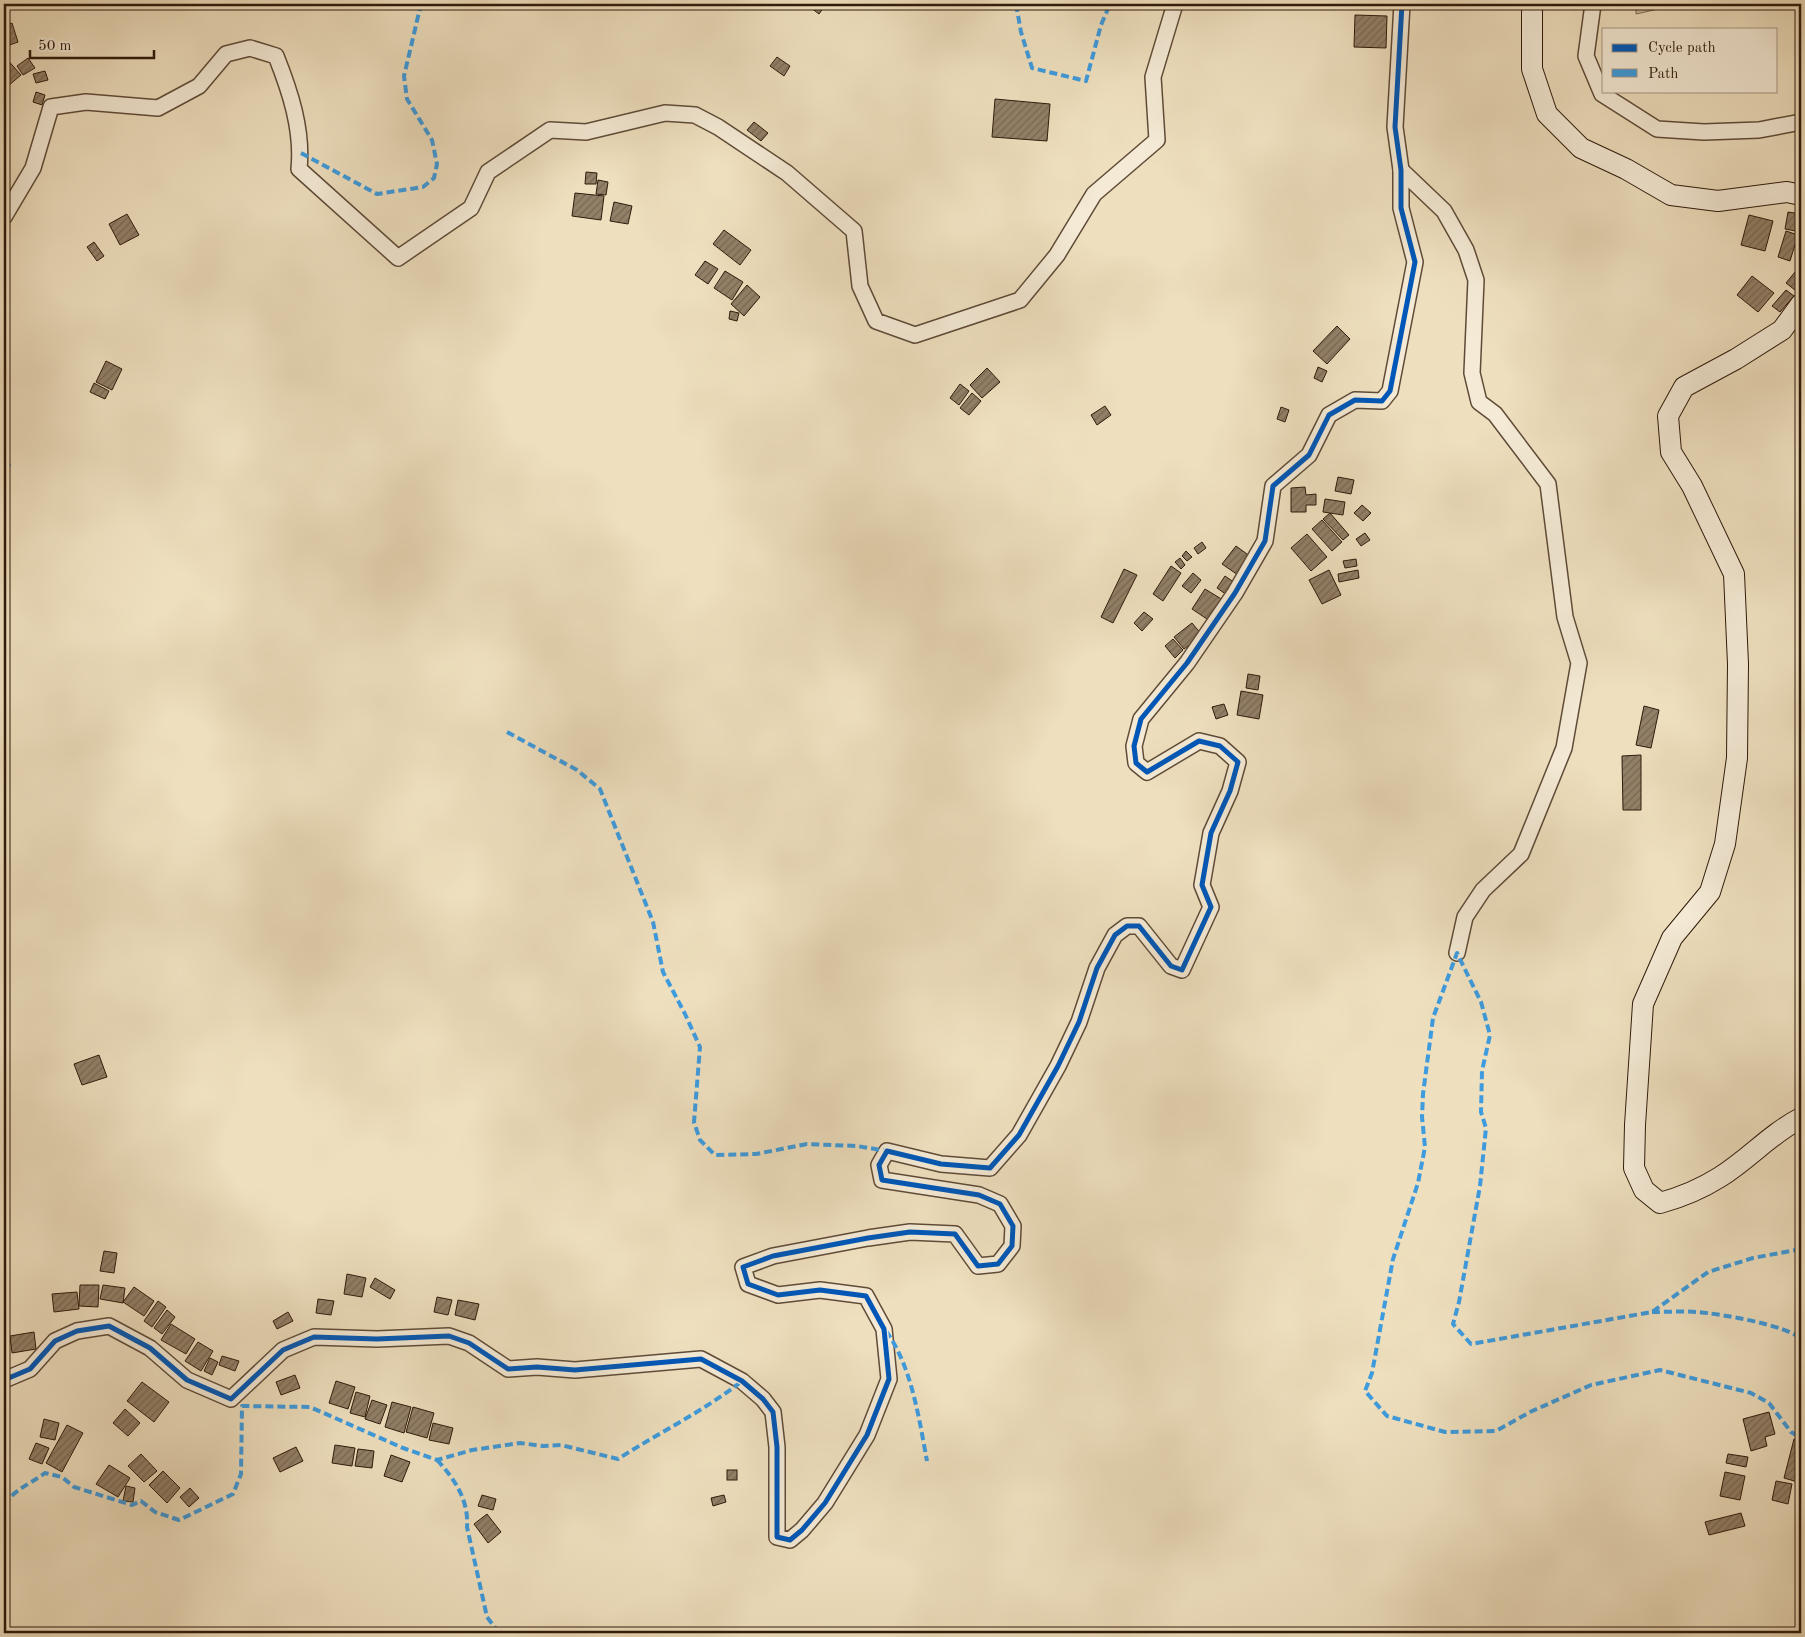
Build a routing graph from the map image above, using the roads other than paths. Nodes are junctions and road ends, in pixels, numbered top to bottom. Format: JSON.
{"nodes":[{"id":1,"x":1176,"y":4,"type":"edge"},
{"id":2,"x":1402,"y":4,"type":"edge"},
{"id":3,"x":1532,"y":4,"type":"edge"},
{"id":4,"x":1593,"y":4,"type":"edge"},
{"id":5,"x":1801,"y":122,"type":"edge"},
{"id":6,"x":1401,"y":170,"type":"junction"},
{"id":7,"x":1801,"y":195,"type":"edge"},
{"id":8,"x":4,"y":217,"type":"edge"},
{"id":9,"x":1801,"y":304,"type":"edge"},
{"id":10,"x":1457,"y":952,"type":"dead end"},
{"id":11,"x":1801,"y":1118,"type":"edge"},
{"id":12,"x":4,"y":1380,"type":"edge"}],
"edges":[{"from":1,"to":8,"type":"street"},
{"from":2,"to":6,"type":"street"},
{"from":3,"to":7,"type":"main road"},
{"from":4,"to":5,"type":"street"},
{"from":6,"to":10,"type":"street"},
{"from":6,"to":12,"type":"street"},
{"from":9,"to":11,"type":"main road"}]}
